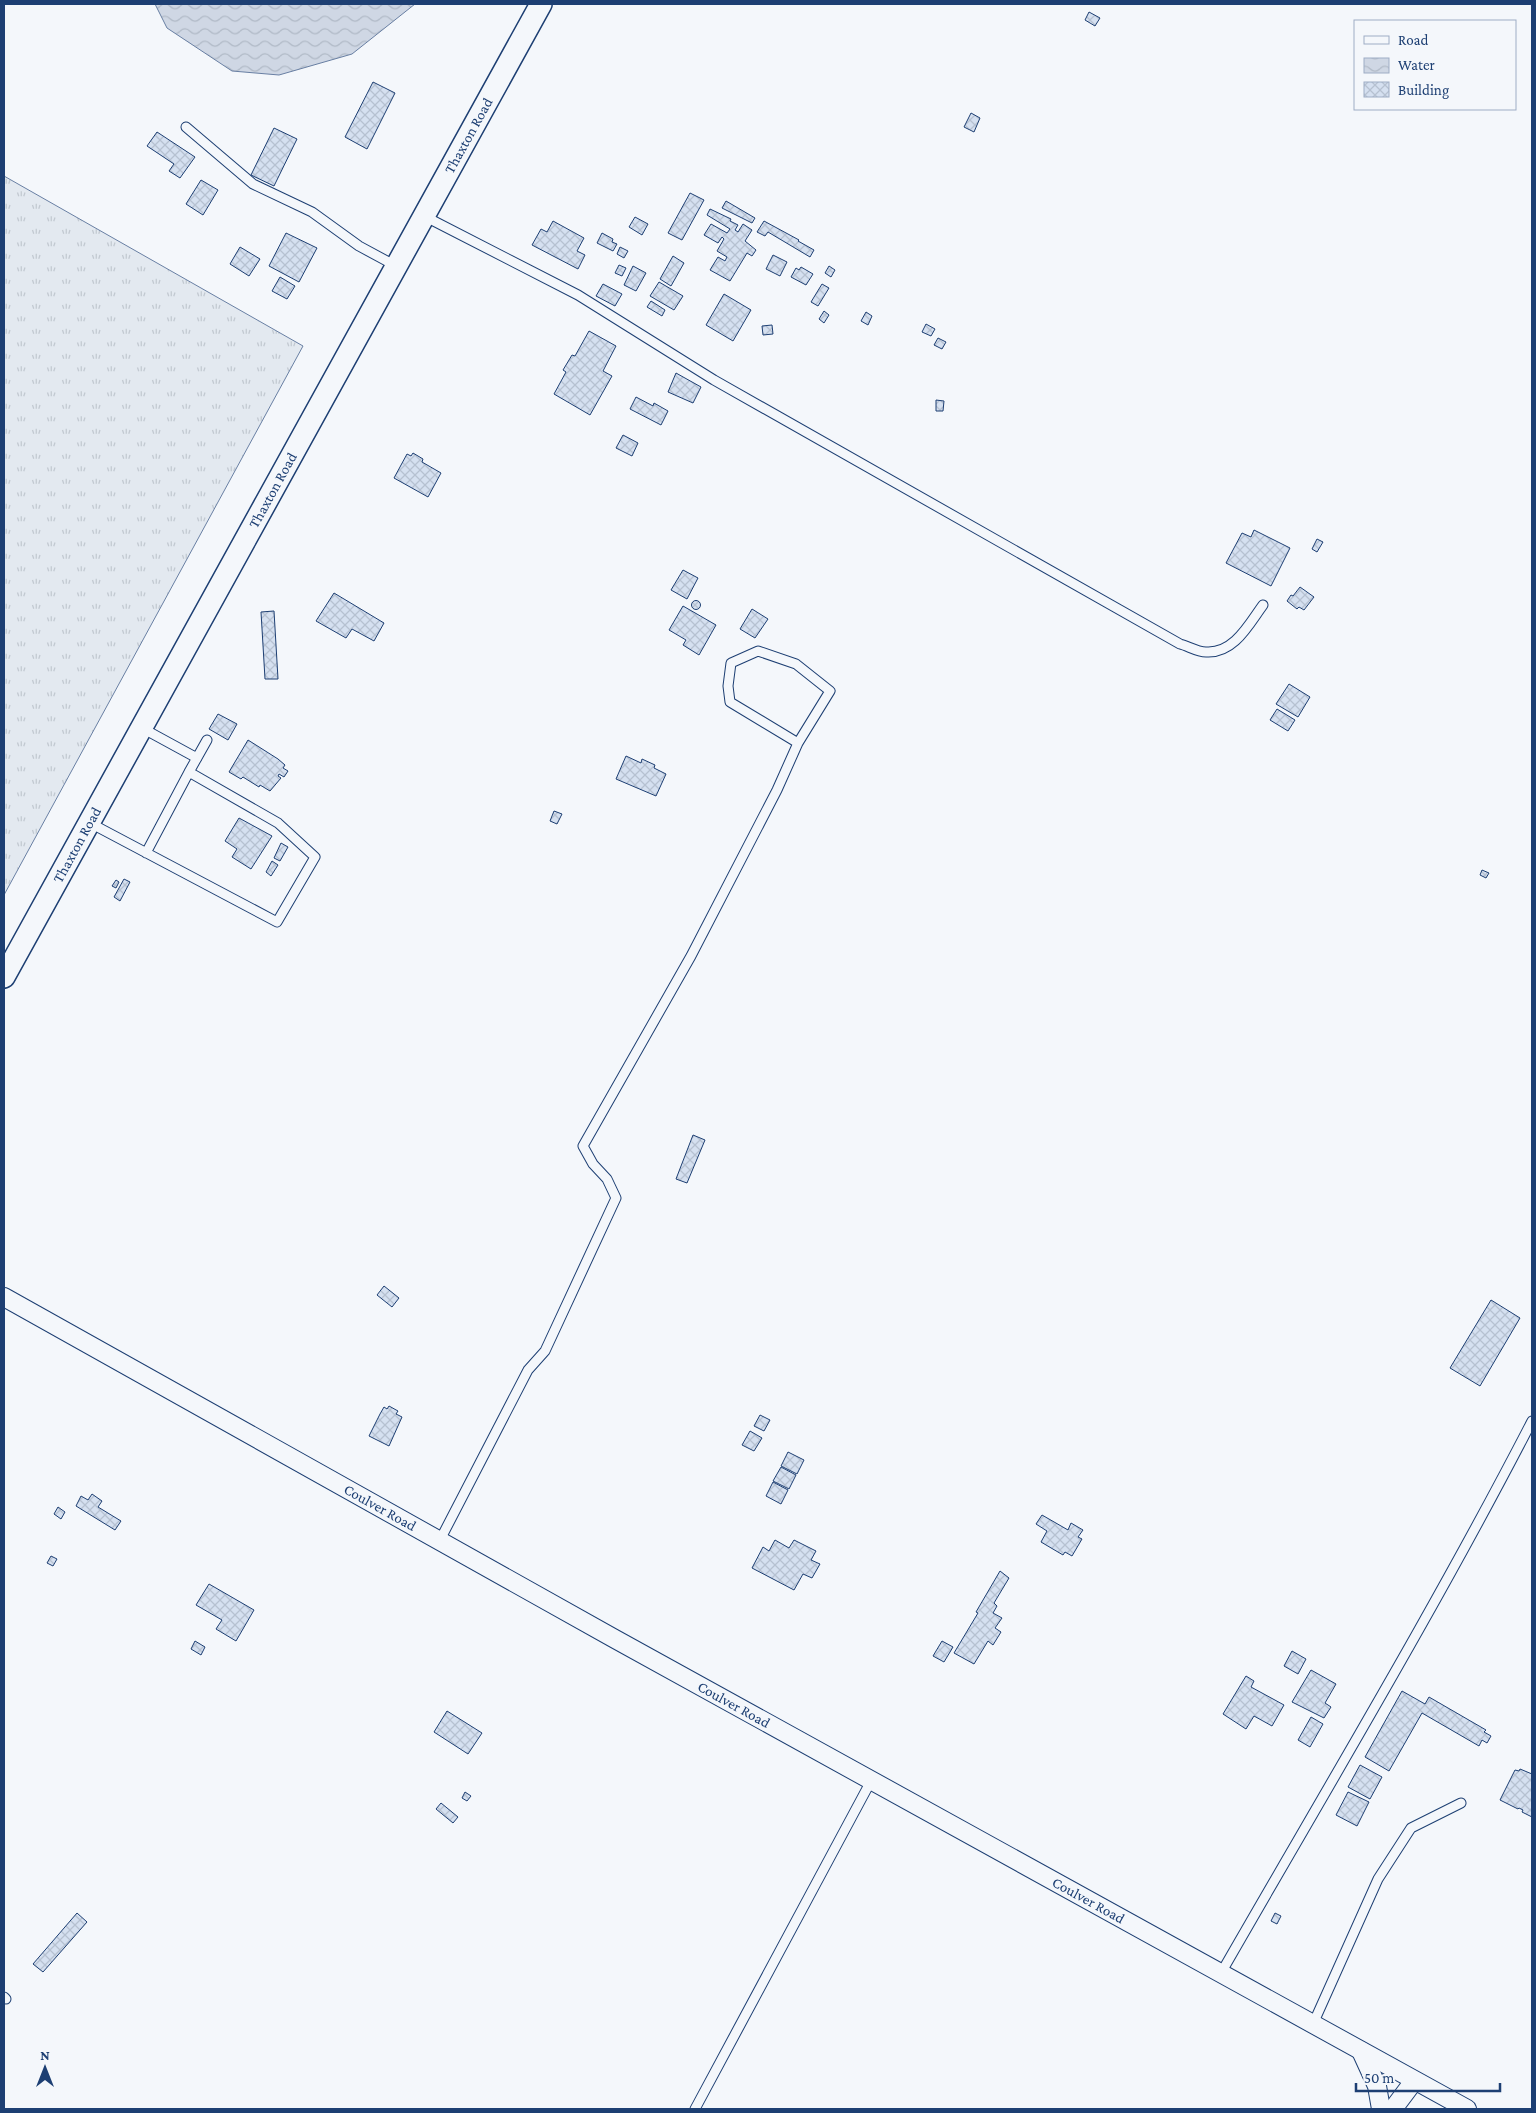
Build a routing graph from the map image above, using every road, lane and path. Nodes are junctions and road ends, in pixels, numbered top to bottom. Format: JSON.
{"nodes":[{"id":1,"x":541,"y":4,"type":"edge"},
{"id":2,"x":186,"y":127,"type":"dead end"},
{"id":3,"x":424,"y":216,"type":"junction"},
{"id":4,"x":396,"y":266,"type":"junction"},
{"id":5,"x":1263,"y":605,"type":"dead end"},
{"id":6,"x":142,"y":728,"type":"junction"},
{"id":7,"x":207,"y":740,"type":"dead end"},
{"id":8,"x":798,"y":743,"type":"junction"},
{"id":9,"x":197,"y":758,"type":"junction"},
{"id":10,"x":188,"y":772,"type":"junction"},
{"id":11,"x":89,"y":823,"type":"junction"},
{"id":12,"x":146,"y":853,"type":"junction"},
{"id":13,"x":4,"y":977,"type":"edge"},
{"id":14,"x":4,"y":1298,"type":"edge"},
{"id":15,"x":1532,"y":1422,"type":"edge"},
{"id":16,"x":440,"y":1540,"type":"junction"},
{"id":17,"x":871,"y":1781,"type":"junction"},
{"id":18,"x":1461,"y":1803,"type":"dead end"},
{"id":19,"x":1221,"y":1973,"type":"junction"},
{"id":20,"x":1313,"y":2024,"type":"junction"},
{"id":21,"x":1361,"y":2051,"type":"junction"},
{"id":22,"x":1414,"y":2081,"type":"junction"},
{"id":23,"x":695,"y":2109,"type":"edge"},
{"id":24,"x":1381,"y":2109,"type":"edge"},
{"id":25,"x":1393,"y":2109,"type":"edge"},
{"id":26,"x":1467,"y":2109,"type":"edge"}],
"edges":[{"from":1,"to":3,"type":"street","name":"Thaxton Road"},
{"from":2,"to":4,"type":"lane"},
{"from":3,"to":4,"type":"street","name":"Thaxton Road"},
{"from":3,"to":5,"type":"lane"},
{"from":4,"to":6,"type":"street","name":"Thaxton Road"},
{"from":6,"to":9,"type":"lane"},
{"from":6,"to":11,"type":"street","name":"Thaxton Road"},
{"from":7,"to":9,"type":"lane"},
{"from":8,"to":8,"type":"lane"},
{"from":8,"to":16,"type":"lane"},
{"from":9,"to":10,"type":"lane"},
{"from":10,"to":12,"type":"lane"},
{"from":10,"to":12,"type":"lane"},
{"from":11,"to":12,"type":"lane"},
{"from":11,"to":13,"type":"street","name":"Thaxton Road"},
{"from":14,"to":16,"type":"street","name":"Coulver Road"},
{"from":15,"to":19,"type":"lane"},
{"from":16,"to":17,"type":"street","name":"Coulver Road"},
{"from":17,"to":19,"type":"street","name":"Coulver Road"},
{"from":17,"to":23,"type":"lane"},
{"from":18,"to":20,"type":"lane"},
{"from":19,"to":20,"type":"street","name":"Coulver Road"},
{"from":20,"to":21,"type":"street","name":"Coulver Road"},
{"from":21,"to":22,"type":"street","name":"Coulver Road"},
{"from":21,"to":24,"type":"street"},
{"from":22,"to":25,"type":"street"},
{"from":22,"to":26,"type":"street","name":"Coulver Road"}]}
